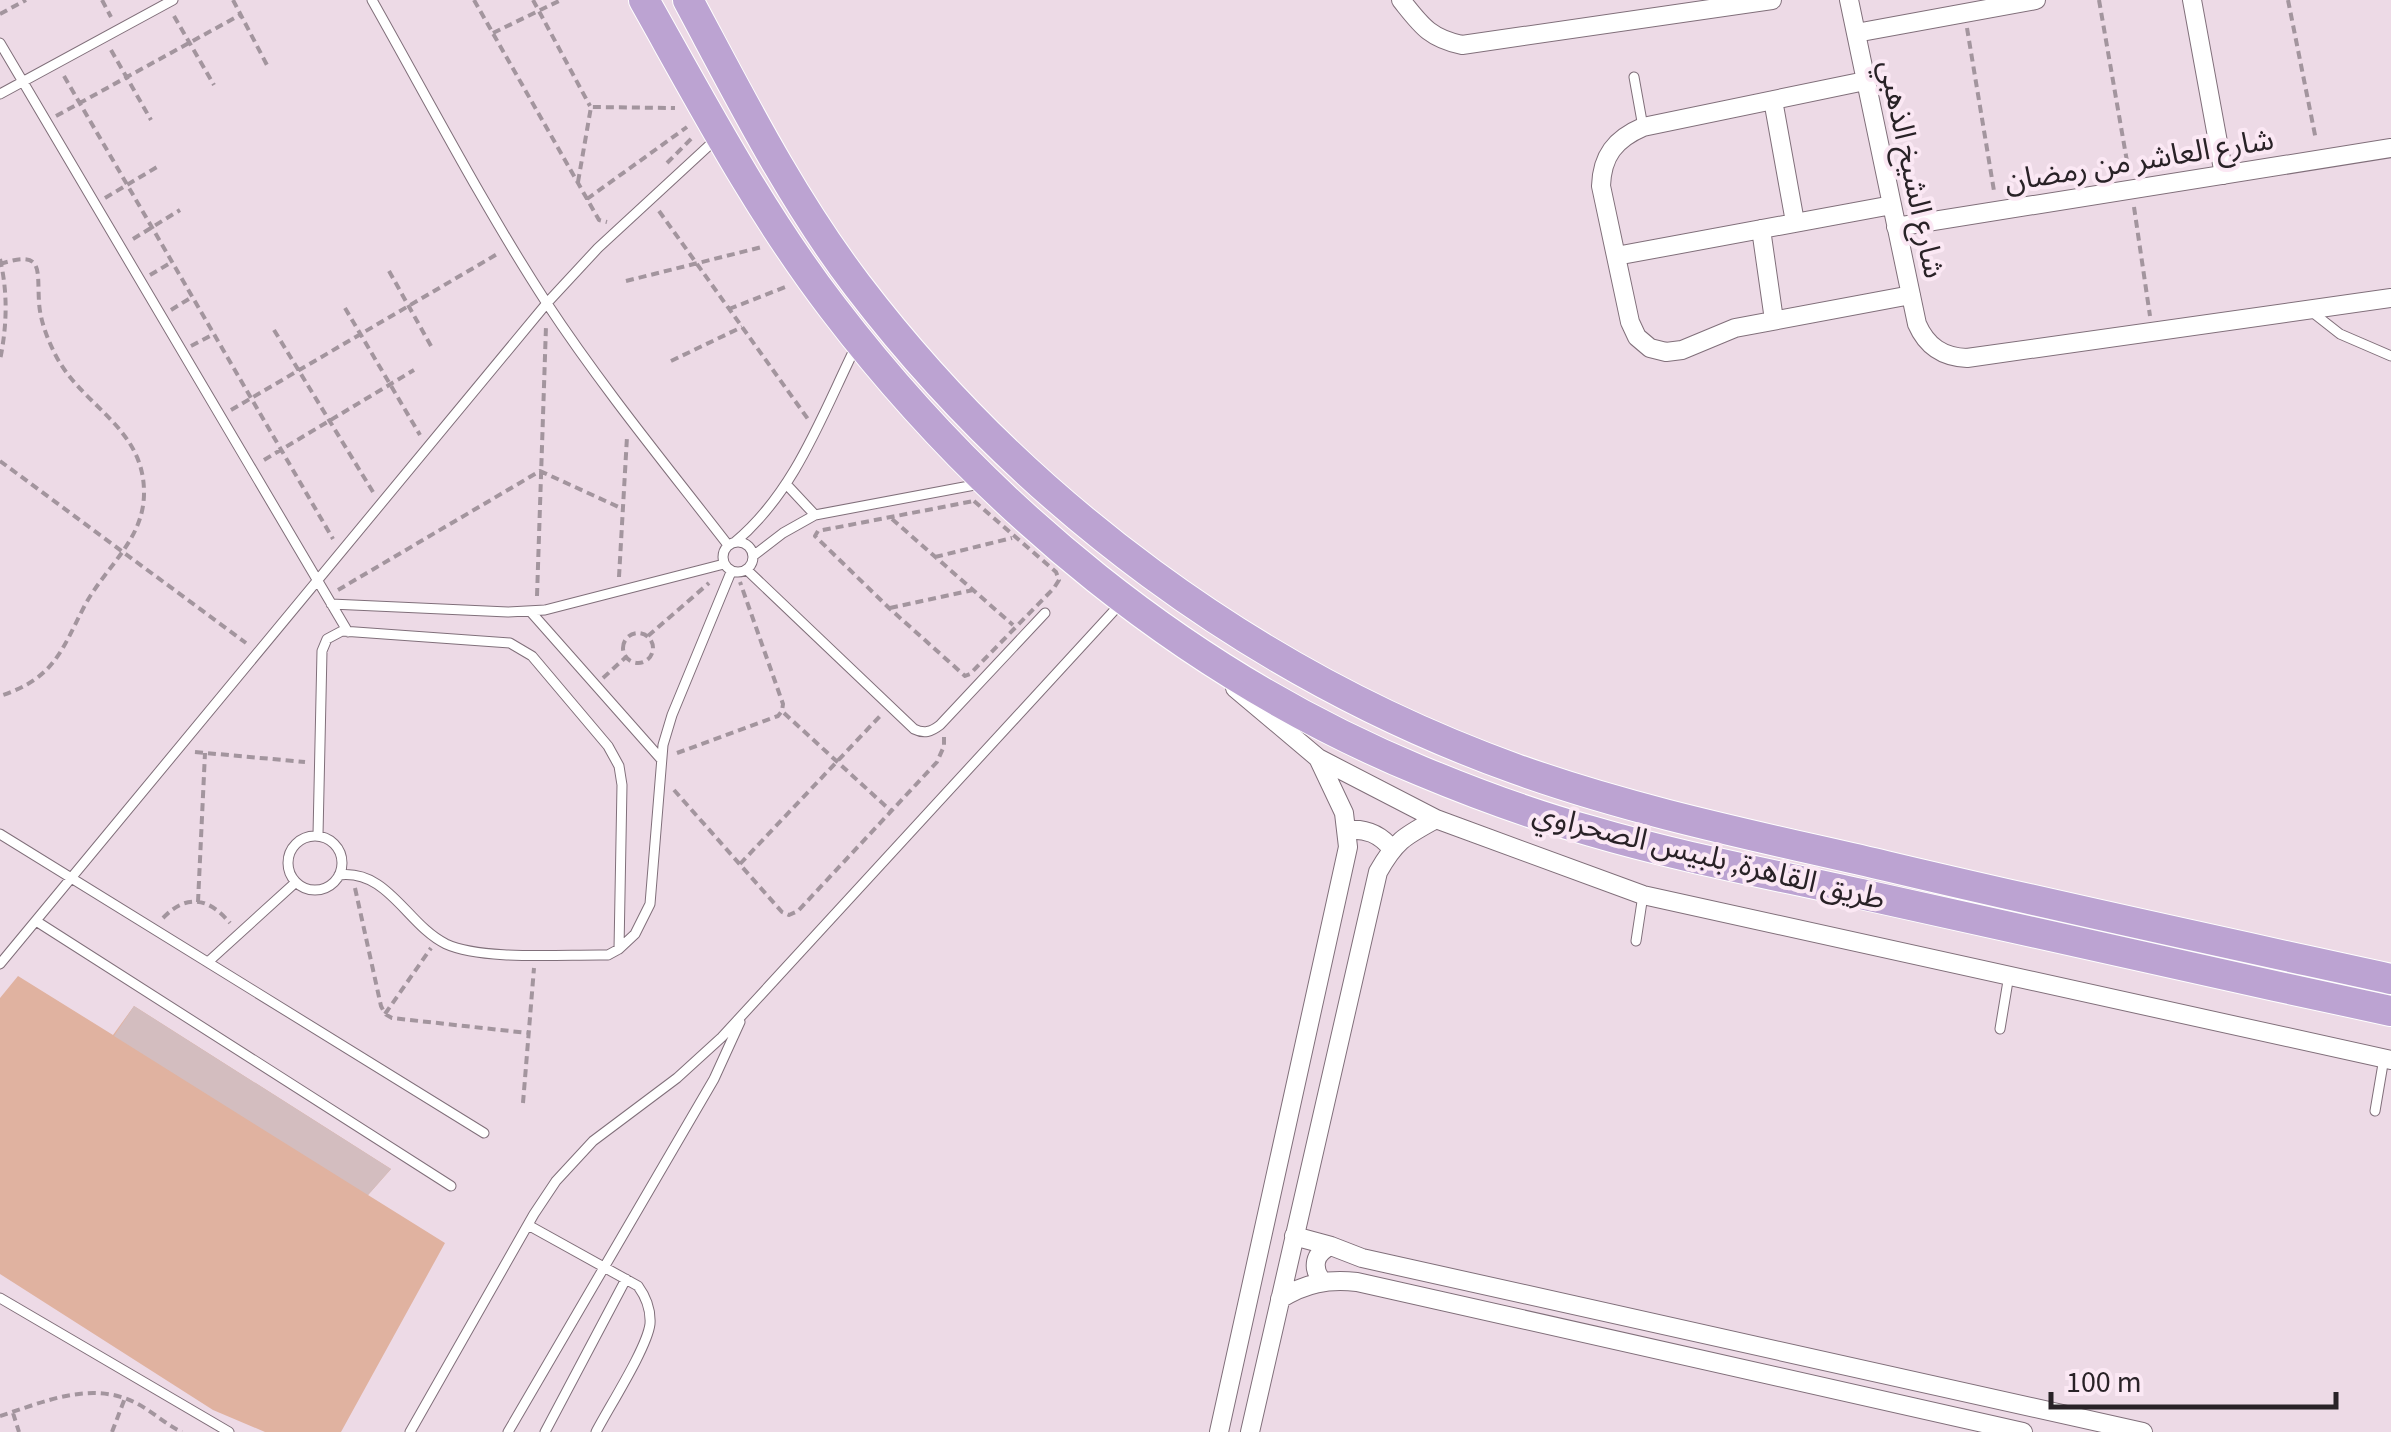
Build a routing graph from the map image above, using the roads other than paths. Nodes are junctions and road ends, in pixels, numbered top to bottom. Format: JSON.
{"nodes":[{"id":1,"x":372,"y":0,"type":"edge"},
{"id":2,"x":644,"y":0,"type":"edge"},
{"id":3,"x":688,"y":0,"type":"edge"},
{"id":4,"x":1401,"y":0,"type":"edge"},
{"id":5,"x":1772,"y":0,"type":"edge"},
{"id":6,"x":1849,"y":0,"type":"edge"},
{"id":7,"x":2036,"y":0,"type":"edge"},
{"id":8,"x":2192,"y":0,"type":"edge"},
{"id":9,"x":169,"y":2,"type":"edge"},
{"id":10,"x":1856,"y":33,"type":"junction"},
{"id":11,"x":0,"y":43,"type":"edge"},
{"id":12,"x":1634,"y":77,"type":"dead end"},
{"id":13,"x":1865,"y":81,"type":"junction"},
{"id":14,"x":23,"y":82,"type":"junction"},
{"id":15,"x":0,"y":94,"type":"edge"},
{"id":16,"x":1773,"y":100,"type":"junction"},
{"id":17,"x":1643,"y":128,"type":"junction"},
{"id":18,"x":720,"y":135,"type":"junction"},
{"id":19,"x":2391,"y":148,"type":"edge"},
{"id":20,"x":2224,"y":175,"type":"junction"},
{"id":21,"x":1892,"y":205,"type":"junction"},
{"id":22,"x":1796,"y":222,"type":"junction"},
{"id":23,"x":1896,"y":227,"type":"junction"},
{"id":24,"x":1761,"y":229,"type":"junction"},
{"id":25,"x":1616,"y":256,"type":"junction"},
{"id":26,"x":1910,"y":295,"type":"junction"},
{"id":27,"x":2391,"y":298,"type":"edge"},
{"id":28,"x":546,"y":303,"type":"junction"},
{"id":29,"x":2310,"y":310,"type":"junction"},
{"id":30,"x":1774,"y":320,"type":"junction"},
{"id":31,"x":859,"y":340,"type":"junction"},
{"id":32,"x":2391,"y":356,"type":"edge"},
{"id":33,"x":989,"y":482,"type":"junction"},
{"id":34,"x":787,"y":485,"type":"junction"},
{"id":35,"x":815,"y":515,"type":"junction"},
{"id":36,"x":732,"y":544,"type":"junction"},
{"id":37,"x":753,"y":556,"type":"junction"},
{"id":38,"x":733,"y":569,"type":"junction"},
{"id":39,"x":317,"y":580,"type":"junction"},
{"id":40,"x":1124,"y":599,"type":"junction"},
{"id":41,"x":329,"y":600,"type":"junction"},
{"id":42,"x":533,"y":611,"type":"junction"},
{"id":43,"x":1045,"y":613,"type":"dead end"},
{"id":44,"x":348,"y":632,"type":"junction"},
{"id":45,"x":1170,"y":633,"type":"junction"},
{"id":46,"x":661,"y":758,"type":"junction"},
{"id":47,"x":1318,"y":758,"type":"junction"},
{"id":48,"x":1436,"y":819,"type":"junction"},
{"id":49,"x":1347,"y":830,"type":"junction"},
{"id":50,"x":0,"y":834,"type":"edge"},
{"id":51,"x":318,"y":836,"type":"junction"},
{"id":52,"x":1392,"y":848,"type":"junction"},
{"id":53,"x":339,"y":875,"type":"junction"},
{"id":54,"x":71,"y":878,"type":"junction"},
{"id":55,"x":296,"y":882,"type":"junction"},
{"id":56,"x":1643,"y":895,"type":"junction"},
{"id":57,"x":36,"y":921,"type":"junction"},
{"id":58,"x":1636,"y":941,"type":"dead end"},
{"id":59,"x":619,"y":949,"type":"junction"},
{"id":60,"x":208,"y":962,"type":"junction"},
{"id":61,"x":0,"y":964,"type":"edge"},
{"id":62,"x":2008,"y":976,"type":"junction"},
{"id":63,"x":2391,"y":979,"type":"edge"},
{"id":64,"x":2391,"y":1011,"type":"edge"},
{"id":65,"x":743,"y":1015,"type":"junction"},
{"id":66,"x":2000,"y":1029,"type":"dead end"},
{"id":67,"x":2388,"y":1059,"type":"edge"},
{"id":68,"x":2375,"y":1111,"type":"dead end"},
{"id":69,"x":484,"y":1132,"type":"dead end"},
{"id":70,"x":452,"y":1186,"type":"dead end"},
{"id":71,"x":528,"y":1225,"type":"junction"},
{"id":72,"x":1294,"y":1236,"type":"junction"},
{"id":73,"x":1330,"y":1246,"type":"junction"},
{"id":74,"x":604,"y":1266,"type":"junction"},
{"id":75,"x":626,"y":1279,"type":"junction"},
{"id":76,"x":1323,"y":1282,"type":"junction"},
{"id":77,"x":0,"y":1298,"type":"edge"},
{"id":78,"x":1280,"y":1299,"type":"junction"},
{"id":79,"x":229,"y":1432,"type":"edge"},
{"id":80,"x":410,"y":1432,"type":"edge"},
{"id":81,"x":508,"y":1432,"type":"edge"},
{"id":82,"x":545,"y":1432,"type":"edge"},
{"id":83,"x":596,"y":1432,"type":"edge"},
{"id":84,"x":1219,"y":1432,"type":"edge"},
{"id":85,"x":1250,"y":1432,"type":"edge"},
{"id":86,"x":2023,"y":1432,"type":"edge"},
{"id":87,"x":2142,"y":1432,"type":"edge"}],
"edges":[{"from":1,"to":28,"type":"lane"},
{"from":2,"to":18,"type":"highway","name":"طريق القاهرة, بلبيس الصحراوي"},
{"from":3,"to":63,"type":"highway","name":"طريق القاهرة, بلبيس الصحراوي"},
{"from":4,"to":5,"type":"street"},
{"from":6,"to":10,"type":"street","name":"شارع الشيخ الذهبي"},
{"from":7,"to":10,"type":"street"},
{"from":8,"to":20,"type":"street"},
{"from":9,"to":14,"type":"lane"},
{"from":10,"to":13,"type":"street","name":"شارع الشيخ الذهبي"},
{"from":11,"to":14,"type":"lane"},
{"from":12,"to":17,"type":"lane"},
{"from":13,"to":16,"type":"street"},
{"from":13,"to":21,"type":"street","name":"شارع الشيخ الذهبي"},
{"from":14,"to":15,"type":"lane"},
{"from":14,"to":39,"type":"lane"},
{"from":16,"to":17,"type":"street"},
{"from":16,"to":22,"type":"street"},
{"from":17,"to":25,"type":"street"},
{"from":18,"to":28,"type":"lane"},
{"from":18,"to":31,"type":"highway","name":"طريق القاهرة, بلبيس الصحراوي"},
{"from":19,"to":20,"type":"street","name":"شارع العاشر من رمضان"},
{"from":20,"to":23,"type":"street","name":"شارع العاشر من رمضان"},
{"from":21,"to":22,"type":"street"},
{"from":21,"to":23,"type":"street","name":"شارع الشيخ الذهبي"},
{"from":22,"to":24,"type":"street"},
{"from":23,"to":26,"type":"street","name":"شارع الشيخ الذهبي"},
{"from":24,"to":25,"type":"street"},
{"from":24,"to":30,"type":"street"},
{"from":25,"to":30,"type":"street"},
{"from":26,"to":29,"type":"street","name":"شارع الشيخ الذهبي"},
{"from":26,"to":30,"type":"street"},
{"from":27,"to":29,"type":"street"},
{"from":28,"to":36,"type":"lane"},
{"from":28,"to":39,"type":"lane"},
{"from":29,"to":32,"type":"lane"},
{"from":31,"to":33,"type":"highway","name":"طريق القاهرة, بلبيس الصحراوي"},
{"from":31,"to":34,"type":"lane"},
{"from":33,"to":35,"type":"lane"},
{"from":33,"to":40,"type":"highway","name":"طريق القاهرة, بلبيس الصحراوي"},
{"from":34,"to":35,"type":"lane"},
{"from":34,"to":36,"type":"lane"},
{"from":35,"to":37,"type":"lane"},
{"from":36,"to":37,"type":"lane"},
{"from":36,"to":38,"type":"lane"},
{"from":37,"to":38,"type":"lane"},
{"from":38,"to":42,"type":"lane"},
{"from":38,"to":43,"type":"lane"},
{"from":38,"to":46,"type":"lane"},
{"from":39,"to":41,"type":"lane"},
{"from":39,"to":54,"type":"lane"},
{"from":40,"to":45,"type":"highway","name":"طريق القاهرة, بلبيس الصحراوي"},
{"from":40,"to":65,"type":"lane"},
{"from":41,"to":42,"type":"lane"},
{"from":41,"to":44,"type":"lane"},
{"from":42,"to":46,"type":"lane"},
{"from":44,"to":51,"type":"lane"},
{"from":44,"to":59,"type":"lane"},
{"from":45,"to":47,"type":"street"},
{"from":45,"to":64,"type":"highway","name":"طريق القاهرة, بلبيس الصحراوي"},
{"from":46,"to":59,"type":"lane"},
{"from":47,"to":48,"type":"street"},
{"from":47,"to":49,"type":"street"},
{"from":48,"to":52,"type":"street"},
{"from":48,"to":56,"type":"street"},
{"from":49,"to":52,"type":"street"},
{"from":49,"to":84,"type":"street"},
{"from":50,"to":54,"type":"lane"},
{"from":51,"to":53,"type":"lane"},
{"from":51,"to":55,"type":"lane"},
{"from":52,"to":72,"type":"street"},
{"from":53,"to":55,"type":"lane"},
{"from":53,"to":59,"type":"lane"},
{"from":54,"to":57,"type":"lane"},
{"from":54,"to":60,"type":"lane"},
{"from":55,"to":60,"type":"lane"},
{"from":56,"to":58,"type":"lane"},
{"from":56,"to":62,"type":"street"},
{"from":57,"to":61,"type":"lane"},
{"from":57,"to":70,"type":"lane"},
{"from":60,"to":69,"type":"lane"},
{"from":62,"to":66,"type":"lane"},
{"from":62,"to":67,"type":"street"},
{"from":65,"to":71,"type":"lane"},
{"from":65,"to":74,"type":"lane"},
{"from":67,"to":68,"type":"lane"},
{"from":71,"to":74,"type":"lane"},
{"from":71,"to":80,"type":"lane"},
{"from":72,"to":73,"type":"street"},
{"from":72,"to":78,"type":"street"},
{"from":73,"to":76,"type":"street"},
{"from":73,"to":87,"type":"street"},
{"from":74,"to":75,"type":"lane"},
{"from":74,"to":81,"type":"lane"},
{"from":75,"to":82,"type":"lane"},
{"from":75,"to":83,"type":"lane"},
{"from":76,"to":78,"type":"street"},
{"from":76,"to":86,"type":"street"},
{"from":77,"to":79,"type":"lane"},
{"from":78,"to":85,"type":"street"}]}
